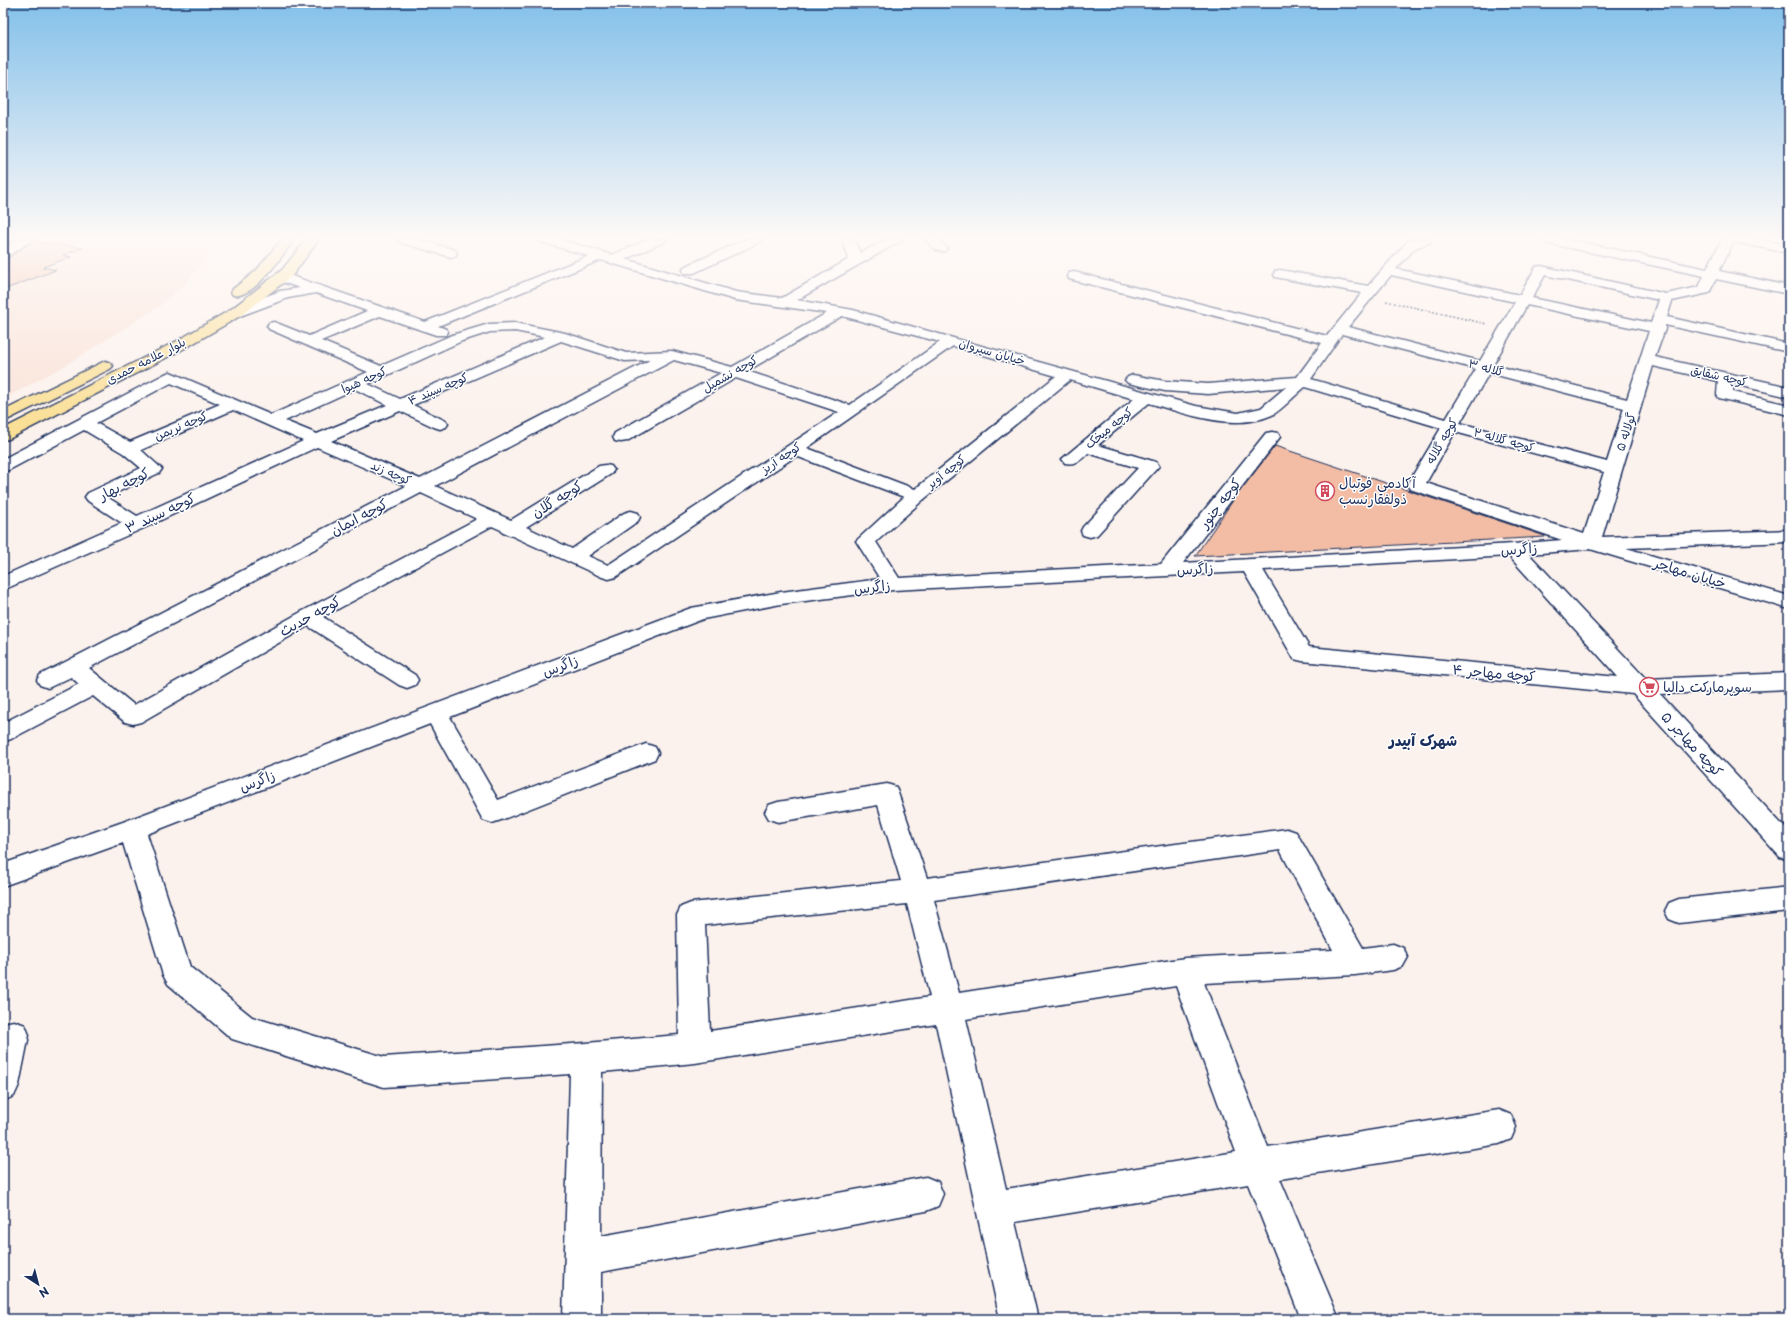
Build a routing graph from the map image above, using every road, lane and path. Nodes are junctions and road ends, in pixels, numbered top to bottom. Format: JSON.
{"nodes":[{"id":1,"x":1523,"y":300,"type":"edge"},
{"id":2,"x":251,"y":301,"type":"edge"},
{"id":3,"x":267,"y":301,"type":"edge"},
{"id":4,"x":350,"y":301,"type":"edge"},
{"id":5,"x":494,"y":301,"type":"edge"},
{"id":6,"x":773,"y":301,"type":"edge"},
{"id":7,"x":1183,"y":301,"type":"edge"},
{"id":8,"x":1363,"y":301,"type":"edge"},
{"id":9,"x":1395,"y":301,"type":"edge"},
{"id":10,"x":1527,"y":301,"type":"edge"},
{"id":11,"x":1665,"y":301,"type":"edge"},
{"id":12,"x":784,"y":302,"type":"joint"},
{"id":13,"x":380,"y":311,"type":"junction"},
{"id":14,"x":839,"y":312,"type":"junction"},
{"id":15,"x":235,"y":313,"type":"junction"},
{"id":16,"x":1659,"y":324,"type":"junction"},
{"id":17,"x":274,"y":326,"type":"dead end"},
{"id":18,"x":427,"y":326,"type":"junction"},
{"id":19,"x":1507,"y":329,"type":"junction"},
{"id":20,"x":1335,"y":335,"type":"junction"},
{"id":21,"x":167,"y":336,"type":"dead end"},
{"id":22,"x":560,"y":336,"type":"junction"},
{"id":23,"x":457,"y":338,"type":"junction"},
{"id":24,"x":308,"y":341,"type":"junction"},
{"id":25,"x":951,"y":341,"type":"junction"},
{"id":26,"x":154,"y":343,"type":"dead end"},
{"id":27,"x":1789,"y":348,"type":"edge"},
{"id":28,"x":672,"y":356,"type":"junction"},
{"id":29,"x":120,"y":359,"type":"dead end"},
{"id":30,"x":1648,"y":360,"type":"junction"},
{"id":31,"x":1484,"y":367,"type":"junction"},
{"id":32,"x":381,"y":372,"type":"junction"},
{"id":33,"x":734,"y":372,"type":"junction"},
{"id":34,"x":1068,"y":374,"type":"junction"},
{"id":35,"x":1726,"y":378,"type":"junction"},
{"id":36,"x":73,"y":381,"type":"junction"},
{"id":37,"x":1302,"y":381,"type":"junction"},
{"id":38,"x":356,"y":384,"type":"junction"},
{"id":39,"x":97,"y":386,"type":"junction"},
{"id":40,"x":1789,"y":392,"type":"edge"},
{"id":41,"x":1146,"y":397,"type":"junction"},
{"id":42,"x":234,"y":404,"type":"junction"},
{"id":43,"x":401,"y":405,"type":"junction"},
{"id":44,"x":1634,"y":406,"type":"junction"},
{"id":45,"x":1789,"y":410,"type":"edge"},
{"id":46,"x":852,"y":411,"type":"junction"},
{"id":47,"x":3,"y":417,"type":"edge"},
{"id":48,"x":271,"y":421,"type":"junction"},
{"id":49,"x":84,"y":423,"type":"junction"},
{"id":50,"x":440,"y":424,"type":"dead end"},
{"id":51,"x":1450,"y":425,"type":"junction"},
{"id":52,"x":3,"y":435,"type":"edge"},
{"id":53,"x":1272,"y":436,"type":"dead end"},
{"id":54,"x":621,"y":437,"type":"dead end"},
{"id":55,"x":316,"y":441,"type":"junction"},
{"id":56,"x":1086,"y":446,"type":"junction"},
{"id":57,"x":129,"y":449,"type":"junction"},
{"id":58,"x":794,"y":449,"type":"junction"},
{"id":59,"x":1071,"y":459,"type":"dead end"},
{"id":60,"x":3,"y":466,"type":"edge"},
{"id":61,"x":1614,"y":469,"type":"junction"},
{"id":62,"x":605,"y":470,"type":"dead end"},
{"id":63,"x":420,"y":486,"type":"junction"},
{"id":64,"x":917,"y":496,"type":"junction"},
{"id":65,"x":631,"y":517,"type":"dead end"},
{"id":66,"x":490,"y":519,"type":"junction"},
{"id":67,"x":137,"y":524,"type":"junction"},
{"id":68,"x":510,"y":528,"type":"junction"},
{"id":69,"x":1090,"y":532,"type":"dead end"},
{"id":70,"x":1789,"y":536,"type":"edge"},
{"id":71,"x":1590,"y":544,"type":"junction"},
{"id":72,"x":1514,"y":550,"type":"junction"},
{"id":73,"x":573,"y":557,"type":"junction"},
{"id":74,"x":1250,"y":565,"type":"junction"},
{"id":75,"x":1167,"y":570,"type":"junction"},
{"id":76,"x":610,"y":573,"type":"joint"},
{"id":77,"x":3,"y":584,"type":"edge"},
{"id":78,"x":893,"y":584,"type":"junction"},
{"id":79,"x":1789,"y":602,"type":"edge"},
{"id":80,"x":308,"y":616,"type":"junction"},
{"id":81,"x":73,"y":667,"type":"junction"},
{"id":82,"x":48,"y":680,"type":"dead end"},
{"id":83,"x":407,"y":680,"type":"dead end"},
{"id":84,"x":1789,"y":681,"type":"edge"},
{"id":85,"x":94,"y":685,"type":"junction"},
{"id":86,"x":1640,"y":687,"type":"junction"},
{"id":87,"x":436,"y":713,"type":"junction"},
{"id":88,"x":3,"y":733,"type":"edge"},
{"id":89,"x":646,"y":753,"type":"dead end"},
{"id":90,"x":778,"y":812,"type":"dead end"},
{"id":91,"x":132,"y":829,"type":"junction"},
{"id":92,"x":1783,"y":836,"type":"edge"},
{"id":93,"x":3,"y":875,"type":"edge"},
{"id":94,"x":918,"y":891,"type":"junction"},
{"id":95,"x":1789,"y":899,"type":"edge"},
{"id":96,"x":1679,"y":911,"type":"dead end"},
{"id":97,"x":1393,"y":956,"type":"dead end"},
{"id":98,"x":1355,"y":962,"type":"junction"},
{"id":99,"x":1185,"y":971,"type":"junction"},
{"id":100,"x":948,"y":1008,"type":"junction"},
{"id":101,"x":3,"y":1038,"type":"edge"},
{"id":102,"x":695,"y":1048,"type":"junction"},
{"id":103,"x":586,"y":1058,"type":"junction"},
{"id":104,"x":3,"y":1085,"type":"edge"},
{"id":105,"x":1499,"y":1127,"type":"dead end"},
{"id":106,"x":1258,"y":1166,"type":"junction"},
{"id":107,"x":926,"y":1194,"type":"dead end"},
{"id":108,"x":994,"y":1208,"type":"junction"},
{"id":109,"x":583,"y":1257,"type":"junction"},
{"id":110,"x":582,"y":1319,"type":"edge"},
{"id":111,"x":1019,"y":1319,"type":"edge"},
{"id":112,"x":1320,"y":1319,"type":"edge"}],
"edges":[{"from":1,"to":19,"type":"street","name":"کوچه گلاله"},
{"from":2,"to":15,"type":"main road","name":"بلوار علامه حمدی"},
{"from":3,"to":15,"type":"street"},
{"from":4,"to":13,"type":"street"},
{"from":5,"to":18,"type":"street"},
{"from":6,"to":12,"type":"street","name":"خیابان سیروان"},
{"from":7,"to":20,"type":"street","name":"گلاله ۳"},
{"from":8,"to":20,"type":"street","name":"خیابان سیروان"},
{"from":9,"to":19,"type":"path"},
{"from":10,"to":16,"type":"street"},
{"from":11,"to":16,"type":"street","name":"گولاله ۵"},
{"from":12,"to":14,"type":"street","name":"خیابان سیروان"},
{"from":13,"to":18,"type":"street"},
{"from":13,"to":24,"type":"street"},
{"from":14,"to":25,"type":"street","name":"خیابان سیروان"},
{"from":14,"to":33,"type":"street","name":"کوچه نشمیل"},
{"from":15,"to":39,"type":"main road","name":"بلوار علامه حمدی"},
{"from":16,"to":27,"type":"street"},
{"from":16,"to":30,"type":"street","name":"گولاله ۵"},
{"from":17,"to":24,"type":"street"},
{"from":18,"to":23,"type":"street"},
{"from":19,"to":31,"type":"street","name":"کوچه گلاله"},
{"from":20,"to":31,"type":"street","name":"گلاله ۳"},
{"from":20,"to":37,"type":"street","name":"خیابان سیروان"},
{"from":21,"to":26,"type":"main road","name":"بلوار علامه حمدی"},
{"from":22,"to":23,"type":"street","name":"کوچه هیوا"},
{"from":22,"to":28,"type":"street","name":"کوچه هیوا"},
{"from":22,"to":43,"type":"street","name":"کوچه سپند ۴"},
{"from":23,"to":32,"type":"street","name":"کوچه هیوا"},
{"from":24,"to":32,"type":"street"},
{"from":25,"to":34,"type":"street","name":"خیابان سیروان"},
{"from":25,"to":46,"type":"street","name":"کوچه آریز"},
{"from":28,"to":33,"type":"street","name":"کوچه هیوا"},
{"from":28,"to":63,"type":"street","name":"کوچه ایمان"},
{"from":29,"to":36,"type":"main road","name":"بلوار علامه حمدی"},
{"from":30,"to":35,"type":"street","name":"کوچه شقایق"},
{"from":30,"to":44,"type":"street","name":"گولاله ۵"},
{"from":31,"to":44,"type":"street","name":"گلاله ۳"},
{"from":31,"to":51,"type":"street","name":"کوچه گلاله"},
{"from":32,"to":38,"type":"street","name":"کوچه هیوا"},
{"from":33,"to":46,"type":"street","name":"کوچه هیوا"},
{"from":33,"to":54,"type":"street","name":"کوچه نشمیل"},
{"from":34,"to":37,"type":"street","name":"خیابان سیروان"},
{"from":34,"to":41,"type":"street","name":"خیابان سیروان"},
{"from":34,"to":64,"type":"street","name":"کوچه آویر"},
{"from":35,"to":40,"type":"street","name":"کوچه شقایق"},
{"from":35,"to":45,"type":"street"},
{"from":36,"to":39,"type":"main road"},
{"from":36,"to":47,"type":"main road","name":"بلوار علامه حمدی"},
{"from":37,"to":41,"type":"street","name":"خیابان سیروان"},
{"from":37,"to":51,"type":"street","name":"کوچه گلاله ۲"},
{"from":38,"to":43,"type":"street"},
{"from":38,"to":48,"type":"street","name":"کوچه هیوا"},
{"from":39,"to":52,"type":"main road","name":"بلوار علامه حمدی"},
{"from":41,"to":56,"type":"street","name":"کوچه میخک"},
{"from":42,"to":48,"type":"street","name":"کوچه زند"},
{"from":42,"to":49,"type":"street","name":"کوچه زند"},
{"from":42,"to":57,"type":"street","name":"کوچه نریمن"},
{"from":43,"to":50,"type":"street"},
{"from":43,"to":55,"type":"street","name":"کوچه سپند ۴"},
{"from":44,"to":61,"type":"street","name":"گولاله ۵"},
{"from":46,"to":58,"type":"street","name":"کوچه آریز"},
{"from":48,"to":55,"type":"street","name":"کوچه زند"},
{"from":49,"to":57,"type":"street"},
{"from":49,"to":60,"type":"street"},
{"from":51,"to":61,"type":"street","name":"کوچه گلاله ۲"},
{"from":51,"to":71,"type":"street","name":"کوچه گلاله"},
{"from":53,"to":75,"type":"street","name":"کوچه چنور"},
{"from":55,"to":63,"type":"street","name":"کوچه زند"},
{"from":55,"to":67,"type":"street","name":"کوچه سپند ۳"},
{"from":56,"to":59,"type":"street","name":"کوچه میخک"},
{"from":56,"to":69,"type":"street"},
{"from":57,"to":67,"type":"street","name":"کوچه بهار"},
{"from":58,"to":64,"type":"street"},
{"from":58,"to":76,"type":"street","name":"کوچه آریز"},
{"from":61,"to":71,"type":"street","name":"گولاله ۵"},
{"from":62,"to":68,"type":"street","name":"کوچه گلان"},
{"from":63,"to":66,"type":"street","name":"کوچه زند"},
{"from":63,"to":81,"type":"street","name":"کوچه ایمان"},
{"from":64,"to":78,"type":"street","name":"کوچه آویر"},
{"from":65,"to":73,"type":"street"},
{"from":66,"to":68,"type":"street","name":"کوچه زند"},
{"from":66,"to":80,"type":"street","name":"کوچه حدیث"},
{"from":67,"to":77,"type":"street","name":"کوچه سپند ۳"},
{"from":68,"to":73,"type":"street","name":"کوچه زند"},
{"from":70,"to":71,"type":"street","name":"زاگرس"},
{"from":71,"to":72,"type":"street","name":"زاگرس"},
{"from":71,"to":79,"type":"street","name":"خیابان مهاجر"},
{"from":72,"to":74,"type":"street","name":"زاگرس"},
{"from":72,"to":86,"type":"street","name":"کوچه مهاجر ۵"},
{"from":73,"to":76,"type":"street","name":"کوچه زند"},
{"from":74,"to":75,"type":"street","name":"زاگرس"},
{"from":74,"to":86,"type":"street","name":"کوچه مهاجر ۴"},
{"from":75,"to":78,"type":"street","name":"زاگرس"},
{"from":78,"to":87,"type":"street","name":"زاگرس"},
{"from":80,"to":83,"type":"street"},
{"from":80,"to":85,"type":"street","name":"کوچه حدیث"},
{"from":81,"to":82,"type":"street","name":"کوچه ایمان"},
{"from":81,"to":85,"type":"street"},
{"from":84,"to":86,"type":"street","name":"کوچه مهاجر ۴"},
{"from":85,"to":88,"type":"street"},
{"from":86,"to":92,"type":"street","name":"کوچه مهاجر ۵"},
{"from":87,"to":89,"type":"street"},
{"from":87,"to":91,"type":"street","name":"زاگرس"},
{"from":90,"to":94,"type":"street"},
{"from":91,"to":93,"type":"street","name":"زاگرس"},
{"from":91,"to":103,"type":"street"},
{"from":94,"to":98,"type":"street"},
{"from":94,"to":100,"type":"street"},
{"from":94,"to":102,"type":"street"},
{"from":95,"to":96,"type":"street"},
{"from":97,"to":98,"type":"street"},
{"from":98,"to":99,"type":"street"},
{"from":99,"to":100,"type":"street"},
{"from":99,"to":106,"type":"street"},
{"from":100,"to":102,"type":"street"},
{"from":100,"to":108,"type":"street"},
{"from":101,"to":104,"type":"street"},
{"from":102,"to":103,"type":"street"},
{"from":103,"to":109,"type":"street"},
{"from":105,"to":106,"type":"street"},
{"from":106,"to":108,"type":"street"},
{"from":106,"to":112,"type":"street"},
{"from":107,"to":109,"type":"street"},
{"from":108,"to":111,"type":"street"},
{"from":109,"to":110,"type":"street"}]}
